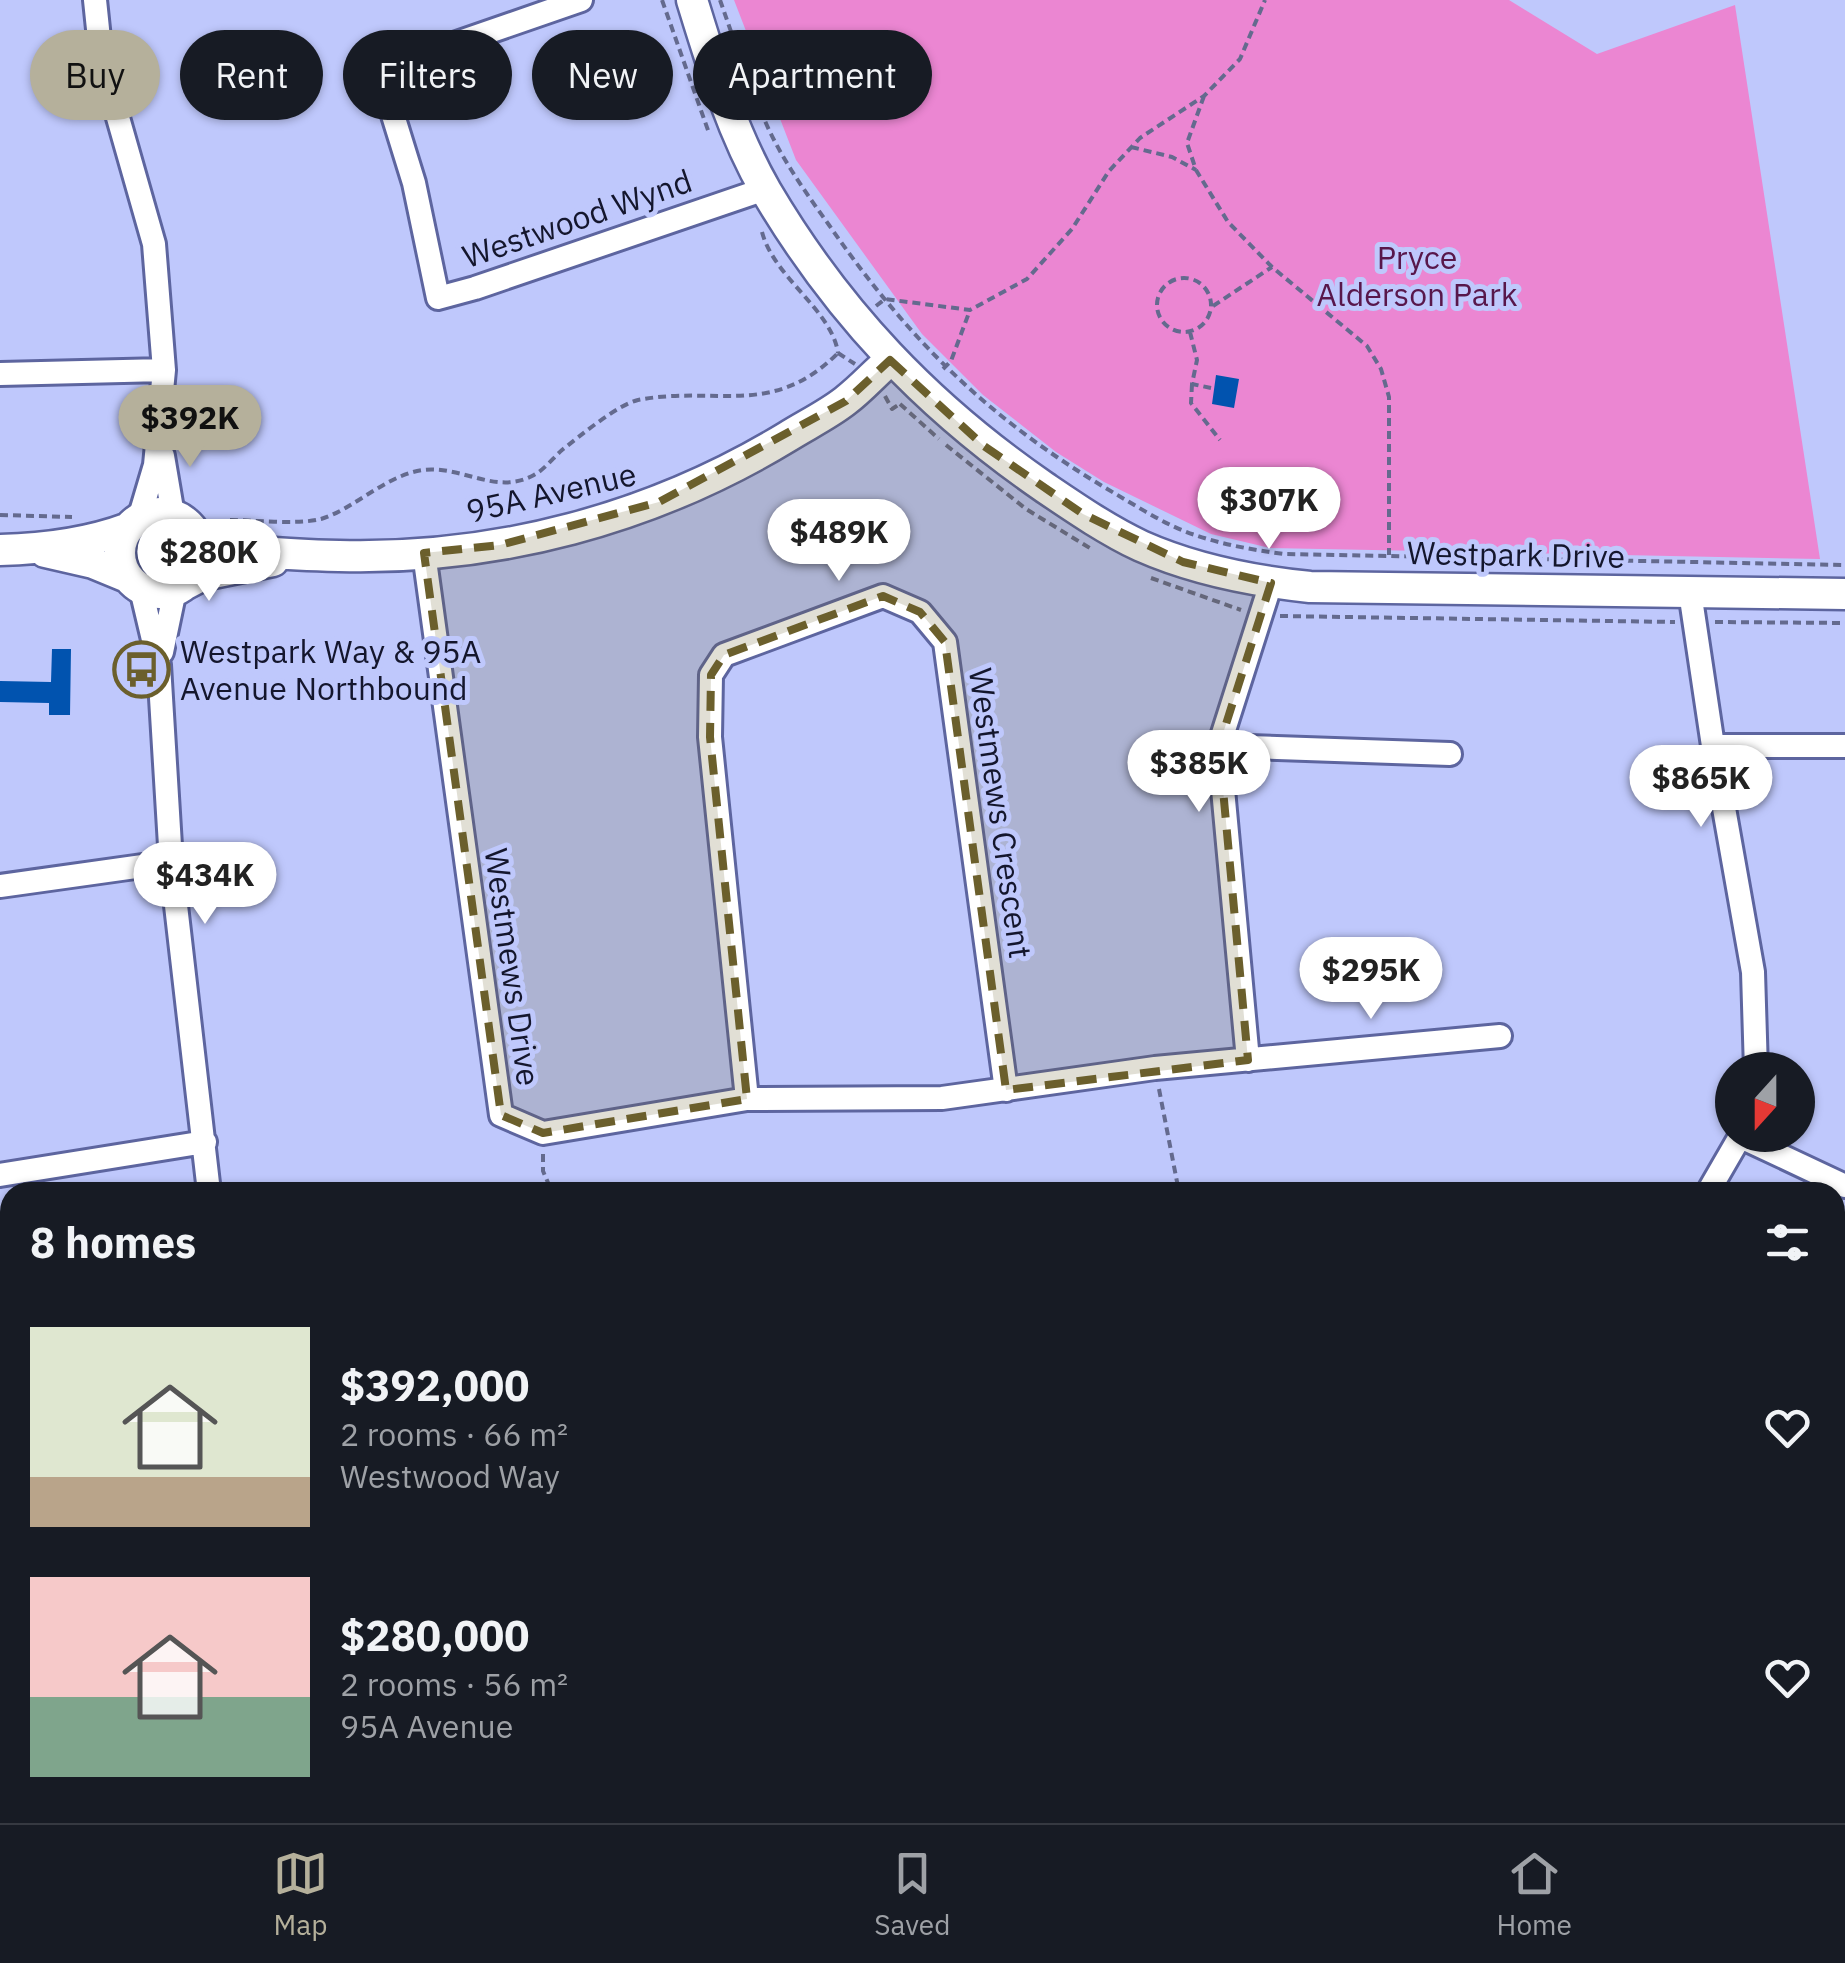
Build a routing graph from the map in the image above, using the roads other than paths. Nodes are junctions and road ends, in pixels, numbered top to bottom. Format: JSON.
{"nodes":[{"id":1,"x":94,"y":0,"type":"edge"},
{"id":2,"x":581,"y":0,"type":"edge"},
{"id":3,"x":692,"y":0,"type":"edge"},
{"id":4,"x":765,"y":189,"type":"junction"},
{"id":5,"x":890,"y":360,"type":"junction"},
{"id":6,"x":164,"y":370,"type":"junction"},
{"id":7,"x":0,"y":374,"type":"edge"},
{"id":8,"x":160,"y":432,"type":"junction"},
{"id":9,"x":173,"y":515,"type":"junction"},
{"id":10,"x":134,"y":523,"type":"junction"},
{"id":11,"x":207,"y":528,"type":"junction"},
{"id":12,"x":32,"y":549,"type":"junction"},
{"id":13,"x":0,"y":550,"type":"edge"},
{"id":14,"x":424,"y":553,"type":"junction"},
{"id":15,"x":306,"y":555,"type":"junction"},
{"id":16,"x":134,"y":583,"type":"junction"},
{"id":17,"x":1271,"y":583,"type":"junction"},
{"id":18,"x":179,"y":588,"type":"junction"},
{"id":19,"x":1690,"y":592,"type":"junction"},
{"id":20,"x":1845,"y":594,"type":"edge"},
{"id":21,"x":160,"y":665,"type":"junction"},
{"id":22,"x":1219,"y":746,"type":"junction"},
{"id":23,"x":1713,"y":746,"type":"junction"},
{"id":24,"x":1845,"y":746,"type":"edge"},
{"id":25,"x":1450,"y":754,"type":"dead end"},
{"id":26,"x":170,"y":862,"type":"junction"},
{"id":27,"x":0,"y":886,"type":"edge"},
{"id":28,"x":1500,"y":1036,"type":"dead end"},
{"id":29,"x":1755,"y":1052,"type":"edge"},
{"id":30,"x":1248,"y":1060,"type":"junction"},
{"id":31,"x":1006,"y":1090,"type":"junction"},
{"id":32,"x":747,"y":1099,"type":"junction"},
{"id":33,"x":206,"y":1142,"type":"junction"},
{"id":34,"x":1732,"y":1152,"type":"edge"},
{"id":35,"x":1774,"y":1152,"type":"edge"},
{"id":36,"x":0,"y":1174,"type":"edge"},
{"id":37,"x":209,"y":1182,"type":"edge"},
{"id":38,"x":1714,"y":1182,"type":"edge"},
{"id":39,"x":1837,"y":1182,"type":"edge"}],
"edges":[{"from":1,"to":6,"type":"street"},
{"from":2,"to":4,"type":"street","name":"Westwood Wynd"},
{"from":3,"to":4,"type":"street","name":"Westpark Drive"},
{"from":4,"to":5,"type":"street","name":"Westpark Drive"},
{"from":5,"to":14,"type":"street","name":"95A Avenue"},
{"from":5,"to":17,"type":"street","name":"Westpark Drive"},
{"from":6,"to":7,"type":"street"},
{"from":6,"to":8,"type":"street"},
{"from":8,"to":9,"type":"street"},
{"from":8,"to":10,"type":"street"},
{"from":9,"to":10,"type":"street"},
{"from":9,"to":11,"type":"street"},
{"from":10,"to":12,"type":"street"},
{"from":10,"to":16,"type":"street"},
{"from":11,"to":15,"type":"street","name":"95A Avenue"},
{"from":11,"to":18,"type":"street"},
{"from":12,"to":13,"type":"street"},
{"from":12,"to":16,"type":"street"},
{"from":14,"to":15,"type":"street","name":"95A Avenue"},
{"from":14,"to":32,"type":"street","name":"Westmews Drive"},
{"from":15,"to":18,"type":"street","name":"95A Avenue"},
{"from":16,"to":18,"type":"street"},
{"from":16,"to":21,"type":"street"},
{"from":17,"to":19,"type":"street","name":"Westpark Drive"},
{"from":17,"to":22,"type":"street"},
{"from":18,"to":21,"type":"street"},
{"from":19,"to":20,"type":"street","name":"Westpark Drive"},
{"from":19,"to":23,"type":"street"},
{"from":21,"to":26,"type":"street"},
{"from":22,"to":25,"type":"street"},
{"from":22,"to":30,"type":"street"},
{"from":23,"to":24,"type":"street"},
{"from":23,"to":29,"type":"street"},
{"from":26,"to":27,"type":"street"},
{"from":26,"to":33,"type":"street"},
{"from":28,"to":30,"type":"street"},
{"from":30,"to":31,"type":"street"},
{"from":31,"to":32,"type":"street"},
{"from":31,"to":32,"type":"street","name":"Westmews Crescent"},
{"from":33,"to":36,"type":"street"},
{"from":33,"to":37,"type":"street"},
{"from":34,"to":38,"type":"street"},
{"from":35,"to":39,"type":"street"}]}
